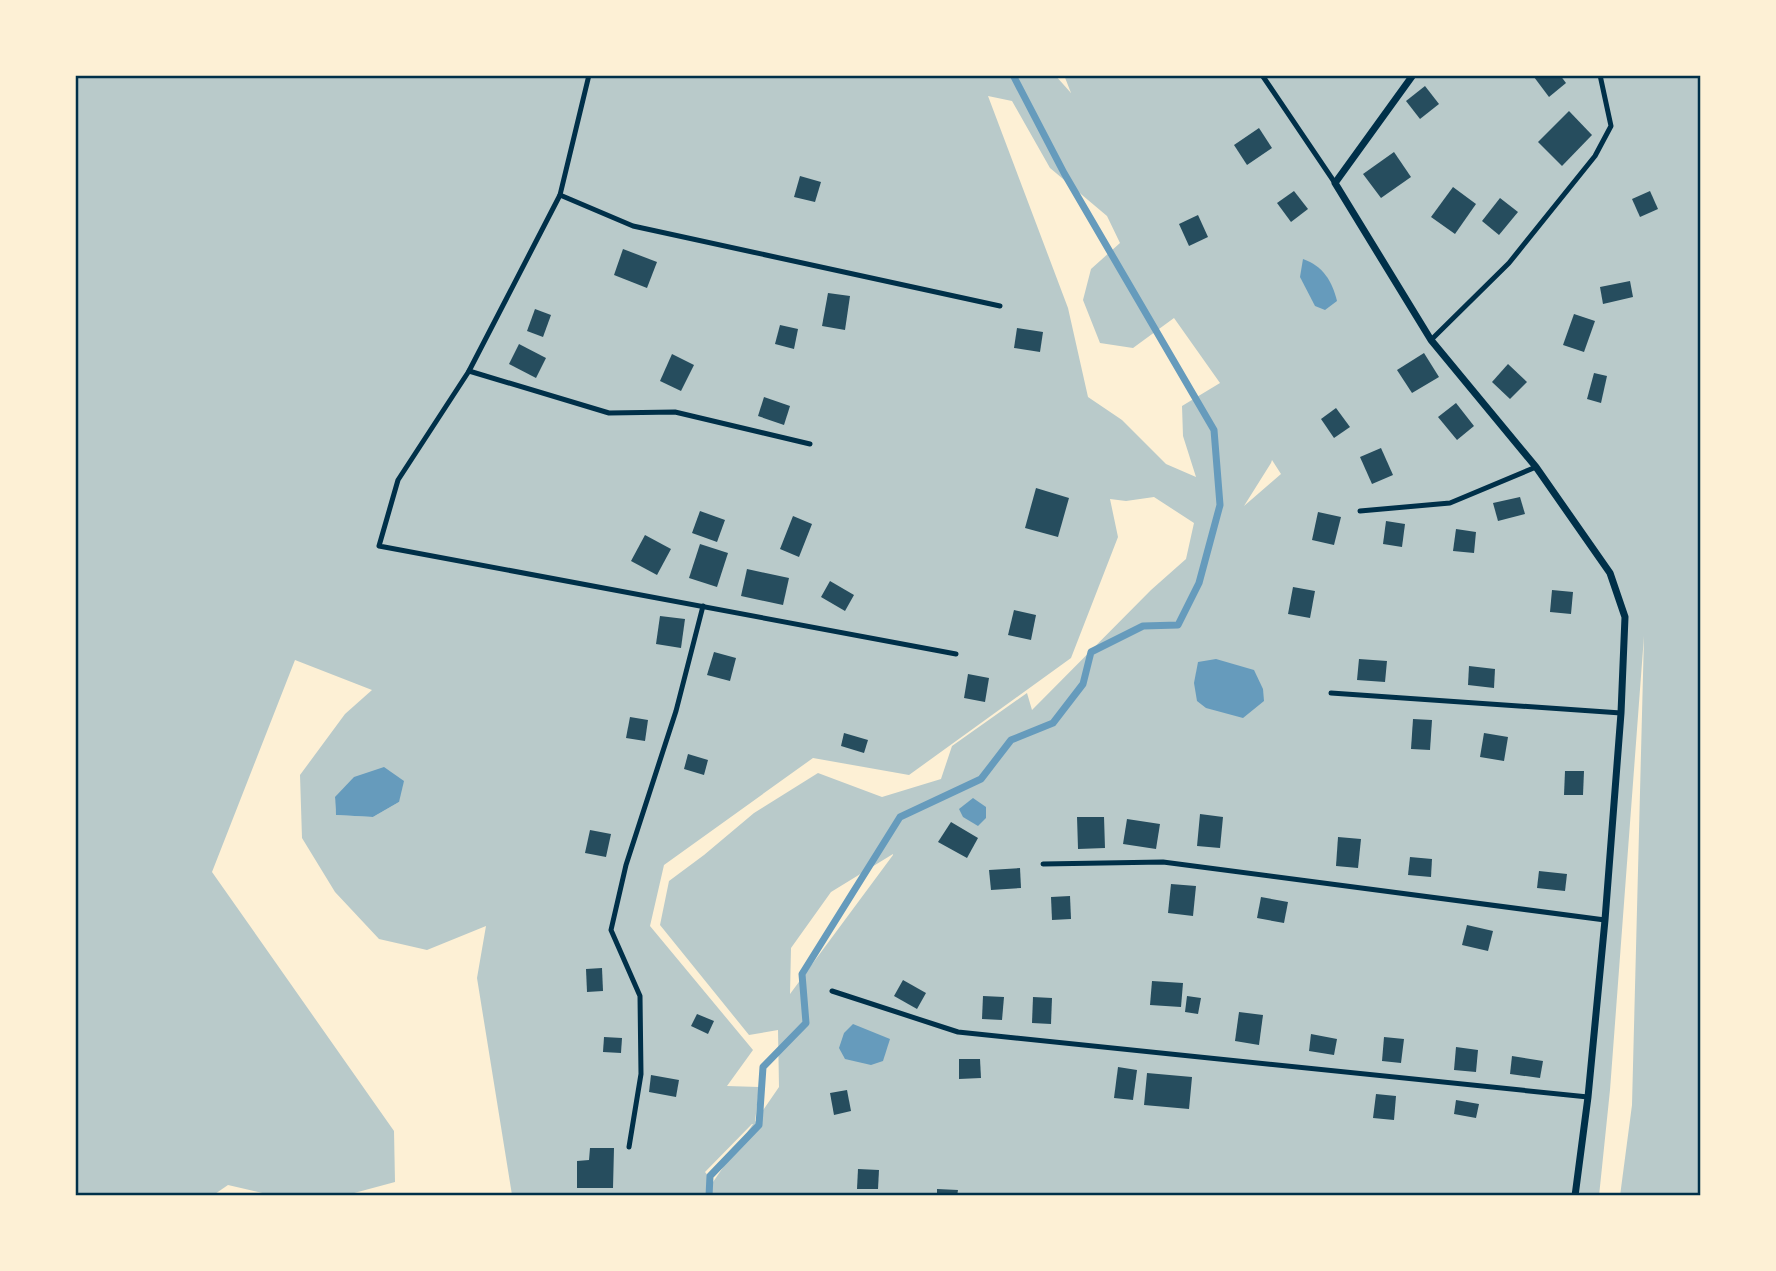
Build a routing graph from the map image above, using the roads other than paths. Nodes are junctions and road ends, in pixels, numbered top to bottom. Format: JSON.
{"nodes":[{"id":1,"x":589,"y":75,"type":"edge"},
{"id":2,"x":1262,"y":75,"type":"edge"},
{"id":3,"x":1413,"y":75,"type":"edge"},
{"id":4,"x":1601,"y":75,"type":"edge"},
{"id":5,"x":1335,"y":183,"type":"junction"},
{"id":6,"x":560,"y":195,"type":"junction"},
{"id":7,"x":1000,"y":306,"type":"dead end"},
{"id":8,"x":1431,"y":340,"type":"junction"},
{"id":9,"x":469,"y":372,"type":"junction"},
{"id":10,"x":810,"y":444,"type":"dead end"},
{"id":11,"x":1536,"y":467,"type":"junction"},
{"id":12,"x":1360,"y":511,"type":"dead end"},
{"id":13,"x":703,"y":606,"type":"junction"},
{"id":14,"x":956,"y":654,"type":"dead end"},
{"id":15,"x":1331,"y":693,"type":"dead end"},
{"id":16,"x":1621,"y":713,"type":"junction"},
{"id":17,"x":1043,"y":864,"type":"dead end"},
{"id":18,"x":1605,"y":920,"type":"junction"},
{"id":19,"x":832,"y":991,"type":"dead end"},
{"id":20,"x":1588,"y":1097,"type":"junction"},
{"id":21,"x":629,"y":1147,"type":"dead end"},
{"id":22,"x":1575,"y":1196,"type":"edge"}],
"edges":[{"from":1,"to":6,"type":"lane"},
{"from":2,"to":5,"type":"lane"},
{"from":3,"to":5,"type":"street"},
{"from":4,"to":8,"type":"lane"},
{"from":5,"to":8,"type":"street"},
{"from":6,"to":7,"type":"lane"},
{"from":6,"to":9,"type":"lane"},
{"from":8,"to":11,"type":"street"},
{"from":9,"to":10,"type":"lane"},
{"from":9,"to":13,"type":"lane"},
{"from":11,"to":12,"type":"lane"},
{"from":11,"to":16,"type":"street"},
{"from":13,"to":14,"type":"lane"},
{"from":13,"to":21,"type":"lane"},
{"from":15,"to":16,"type":"lane"},
{"from":16,"to":18,"type":"street"},
{"from":17,"to":18,"type":"lane"},
{"from":18,"to":20,"type":"street"},
{"from":19,"to":20,"type":"lane"},
{"from":20,"to":22,"type":"street"}]}
